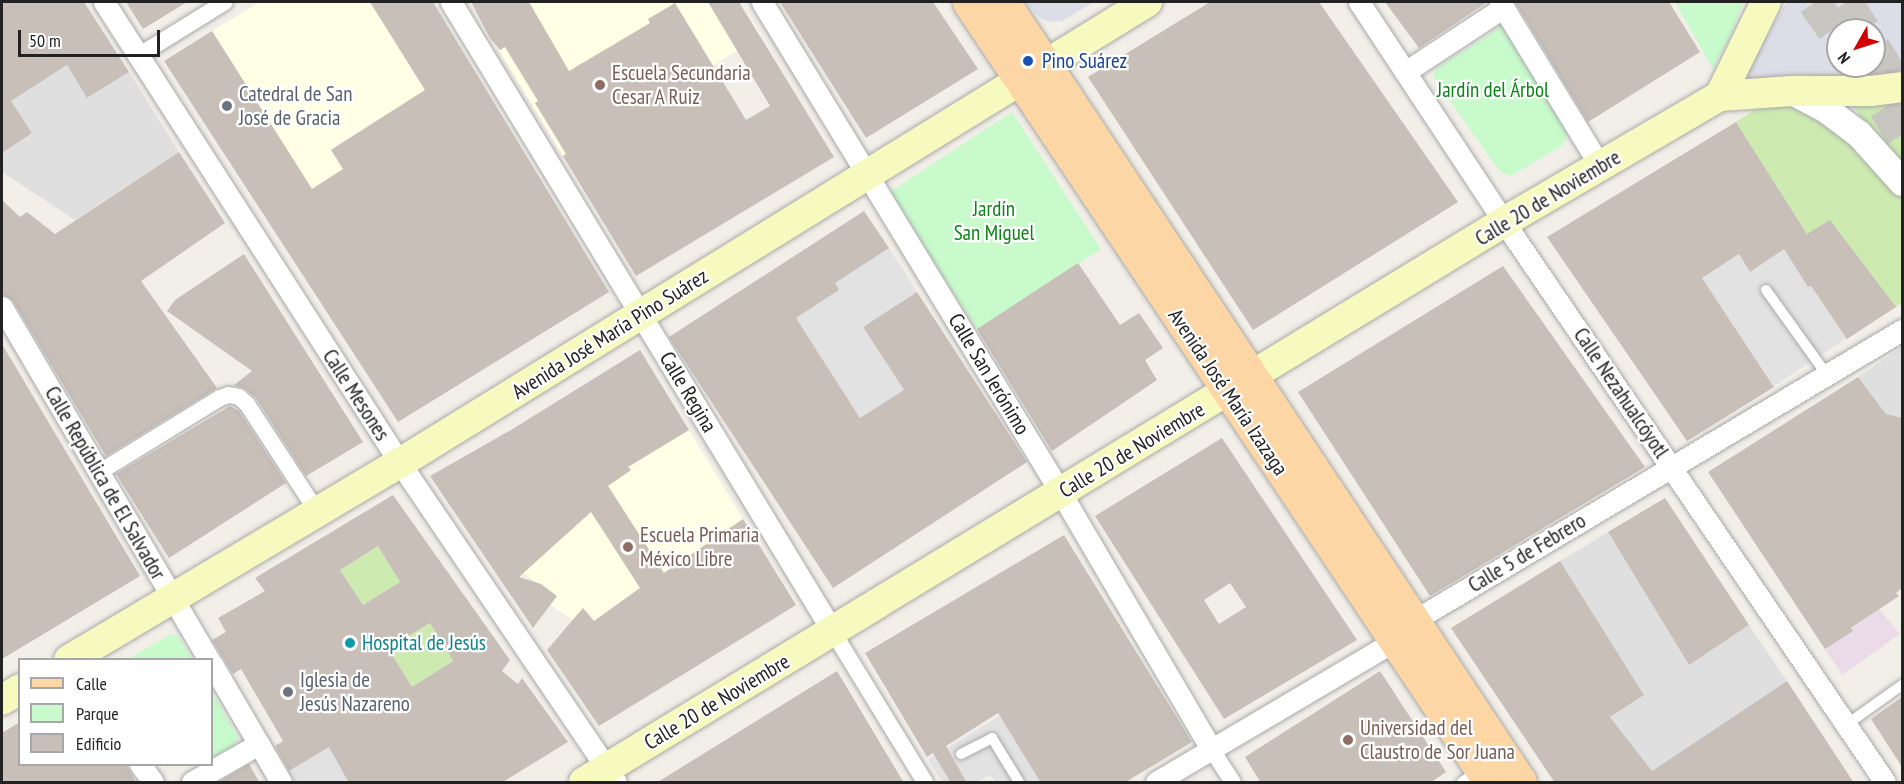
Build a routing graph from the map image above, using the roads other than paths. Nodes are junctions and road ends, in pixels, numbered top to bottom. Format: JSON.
{"nodes":[{"id":1,"x":104,"y":2,"type":"edge"},
{"id":2,"x":225,"y":2,"type":"edge"},
{"id":3,"x":451,"y":2,"type":"edge"},
{"id":4,"x":762,"y":2,"type":"edge"},
{"id":5,"x":969,"y":2,"type":"edge"},
{"id":6,"x":1003,"y":2,"type":"edge"},
{"id":7,"x":1147,"y":2,"type":"edge"},
{"id":8,"x":1359,"y":2,"type":"edge"},
{"id":9,"x":1766,"y":2,"type":"edge"},
{"id":10,"x":1502,"y":4,"type":"edge"},
{"id":11,"x":138,"y":56,"type":"junction"},
{"id":12,"x":1033,"y":72,"type":"junction"},
{"id":13,"x":1405,"y":72,"type":"junction"},
{"id":14,"x":1902,"y":87,"type":"edge"},
{"id":15,"x":1792,"y":91,"type":"junction"},
{"id":16,"x":1720,"y":96,"type":"junction"},
{"id":17,"x":1600,"y":166,"type":"junction"},
{"id":18,"x":868,"y":175,"type":"junction"},
{"id":19,"x":1902,"y":182,"type":"edge"},
{"id":20,"x":1504,"y":222,"type":"junction"},
{"id":21,"x":1766,"y":290,"type":"dead end"},
{"id":22,"x":2,"y":307,"type":"edge"},
{"id":23,"x":641,"y":315,"type":"junction"},
{"id":24,"x":1902,"y":330,"type":"edge"},
{"id":25,"x":1827,"y":375,"type":"junction"},
{"id":26,"x":1240,"y":385,"type":"junction"},
{"id":27,"x":400,"y":463,"type":"junction"},
{"id":28,"x":1672,"y":467,"type":"junction"},
{"id":29,"x":98,"y":472,"type":"junction"},
{"id":30,"x":1061,"y":493,"type":"junction"},
{"id":31,"x":316,"y":510,"type":"junction"},
{"id":32,"x":172,"y":597,"type":"junction"},
{"id":33,"x":1403,"y":631,"type":"junction"},
{"id":34,"x":833,"y":632,"type":"junction"},
{"id":35,"x":74,"y":658,"type":"edge"},
{"id":36,"x":208,"y":658,"type":"edge"},
{"id":37,"x":213,"y":666,"type":"edge"},
{"id":38,"x":1902,"y":685,"type":"edge"},
{"id":39,"x":18,"y":690,"type":"edge"},
{"id":40,"x":2,"y":700,"type":"edge"},
{"id":41,"x":1846,"y":725,"type":"junction"},
{"id":42,"x":259,"y":744,"type":"junction"},
{"id":43,"x":1212,"y":750,"type":"junction"},
{"id":44,"x":961,"y":754,"type":"dead end"},
{"id":45,"x":141,"y":766,"type":"edge"},
{"id":46,"x":602,"y":778,"type":"edge"},
{"id":47,"x":1478,"y":778,"type":"edge"},
{"id":48,"x":153,"y":783,"type":"edge"},
{"id":49,"x":192,"y":783,"type":"edge"},
{"id":50,"x":281,"y":783,"type":"edge"},
{"id":51,"x":926,"y":783,"type":"edge"},
{"id":52,"x":1019,"y":783,"type":"edge"},
{"id":53,"x":1156,"y":783,"type":"edge"},
{"id":54,"x":1233,"y":783,"type":"edge"},
{"id":55,"x":1520,"y":783,"type":"edge"},
{"id":56,"x":1885,"y":783,"type":"edge"}],
"edges":[{"from":1,"to":11,"type":"street","name":"Calle Mesones"},
{"from":2,"to":11,"type":"street"},
{"from":3,"to":23,"type":"street","name":"Calle Regina"},
{"from":4,"to":18,"type":"street","name":"Calle San Jerónimo"},
{"from":5,"to":12,"type":"main road","name":"Avenida José María Izazaga"},
{"from":6,"to":12,"type":"main road","name":"Avenida José María Izazaga"},
{"from":7,"to":12,"type":"main road","name":"Avenida José María Pino Suárez"},
{"from":8,"to":13,"type":"street","name":"Calle Nezahualcóyotl"},
{"from":9,"to":16,"type":"main road"},
{"from":10,"to":13,"type":"street"},
{"from":10,"to":17,"type":"street"},
{"from":11,"to":27,"type":"street","name":"Calle Mesones"},
{"from":12,"to":18,"type":"main road","name":"Avenida José María Pino Suárez"},
{"from":12,"to":26,"type":"main road","name":"Avenida José María Izazaga"},
{"from":13,"to":20,"type":"street","name":"Calle Nezahualcóyotl"},
{"from":14,"to":15,"type":"main road"},
{"from":15,"to":16,"type":"main road"},
{"from":15,"to":19,"type":"street"},
{"from":16,"to":17,"type":"main road","name":"Calle 20 de Noviembre"},
{"from":17,"to":20,"type":"main road","name":"Calle 20 de Noviembre"},
{"from":18,"to":23,"type":"main road","name":"Avenida José María Pino Suárez"},
{"from":18,"to":30,"type":"street","name":"Calle San Jerónimo"},
{"from":20,"to":26,"type":"main road","name":"Calle 20 de Noviembre"},
{"from":20,"to":28,"type":"street","name":"Calle Nezahualcóyotl"},
{"from":21,"to":25,"type":"lane"},
{"from":22,"to":29,"type":"street","name":"Calle República de El Salvador"},
{"from":23,"to":27,"type":"main road","name":"Avenida José María Pino Suárez"},
{"from":23,"to":34,"type":"street","name":"Calle Regina"},
{"from":24,"to":25,"type":"street","name":"Calle 5 de Febrero"},
{"from":25,"to":28,"type":"street","name":"Calle 5 de Febrero"},
{"from":26,"to":30,"type":"main road","name":"Calle 20 de Noviembre"},
{"from":26,"to":33,"type":"main road","name":"Avenida José María Izazaga"},
{"from":27,"to":31,"type":"main road","name":"Avenida José María Pino Suárez"},
{"from":27,"to":46,"type":"street","name":"Calle Mesones"},
{"from":28,"to":33,"type":"street","name":"Calle 5 de Febrero"},
{"from":28,"to":41,"type":"street","name":"Calle Nezahualcóyotl"},
{"from":29,"to":31,"type":"street"},
{"from":29,"to":32,"type":"street","name":"Calle República de El Salvador"},
{"from":30,"to":34,"type":"main road","name":"Calle 20 de Noviembre"},
{"from":30,"to":43,"type":"street","name":"Calle San Jerónimo"},
{"from":31,"to":32,"type":"main road","name":"Avenida José María Pino Suárez"},
{"from":32,"to":35,"type":"main road","name":"Avenida José María Pino Suárez"},
{"from":32,"to":36,"type":"street","name":"Calle República de El Salvador"},
{"from":33,"to":43,"type":"street","name":"Calle 5 de Febrero"},
{"from":33,"to":47,"type":"main road","name":"Avenida José María Izazaga"},
{"from":33,"to":55,"type":"main road","name":"Avenida José María Izazaga"},
{"from":34,"to":46,"type":"main road","name":"Calle 20 de Noviembre"},
{"from":34,"to":51,"type":"street","name":"Calle Regina"},
{"from":37,"to":42,"type":"street"},
{"from":38,"to":41,"type":"lane"},
{"from":39,"to":40,"type":"main road"},
{"from":41,"to":56,"type":"street","name":"Calle Nezahualcóyotl"},
{"from":42,"to":49,"type":"street"},
{"from":42,"to":50,"type":"street"},
{"from":43,"to":53,"type":"street","name":"Calle 5 de Febrero"},
{"from":43,"to":54,"type":"street"},
{"from":44,"to":52,"type":"lane"},
{"from":45,"to":48,"type":"street"}]}
